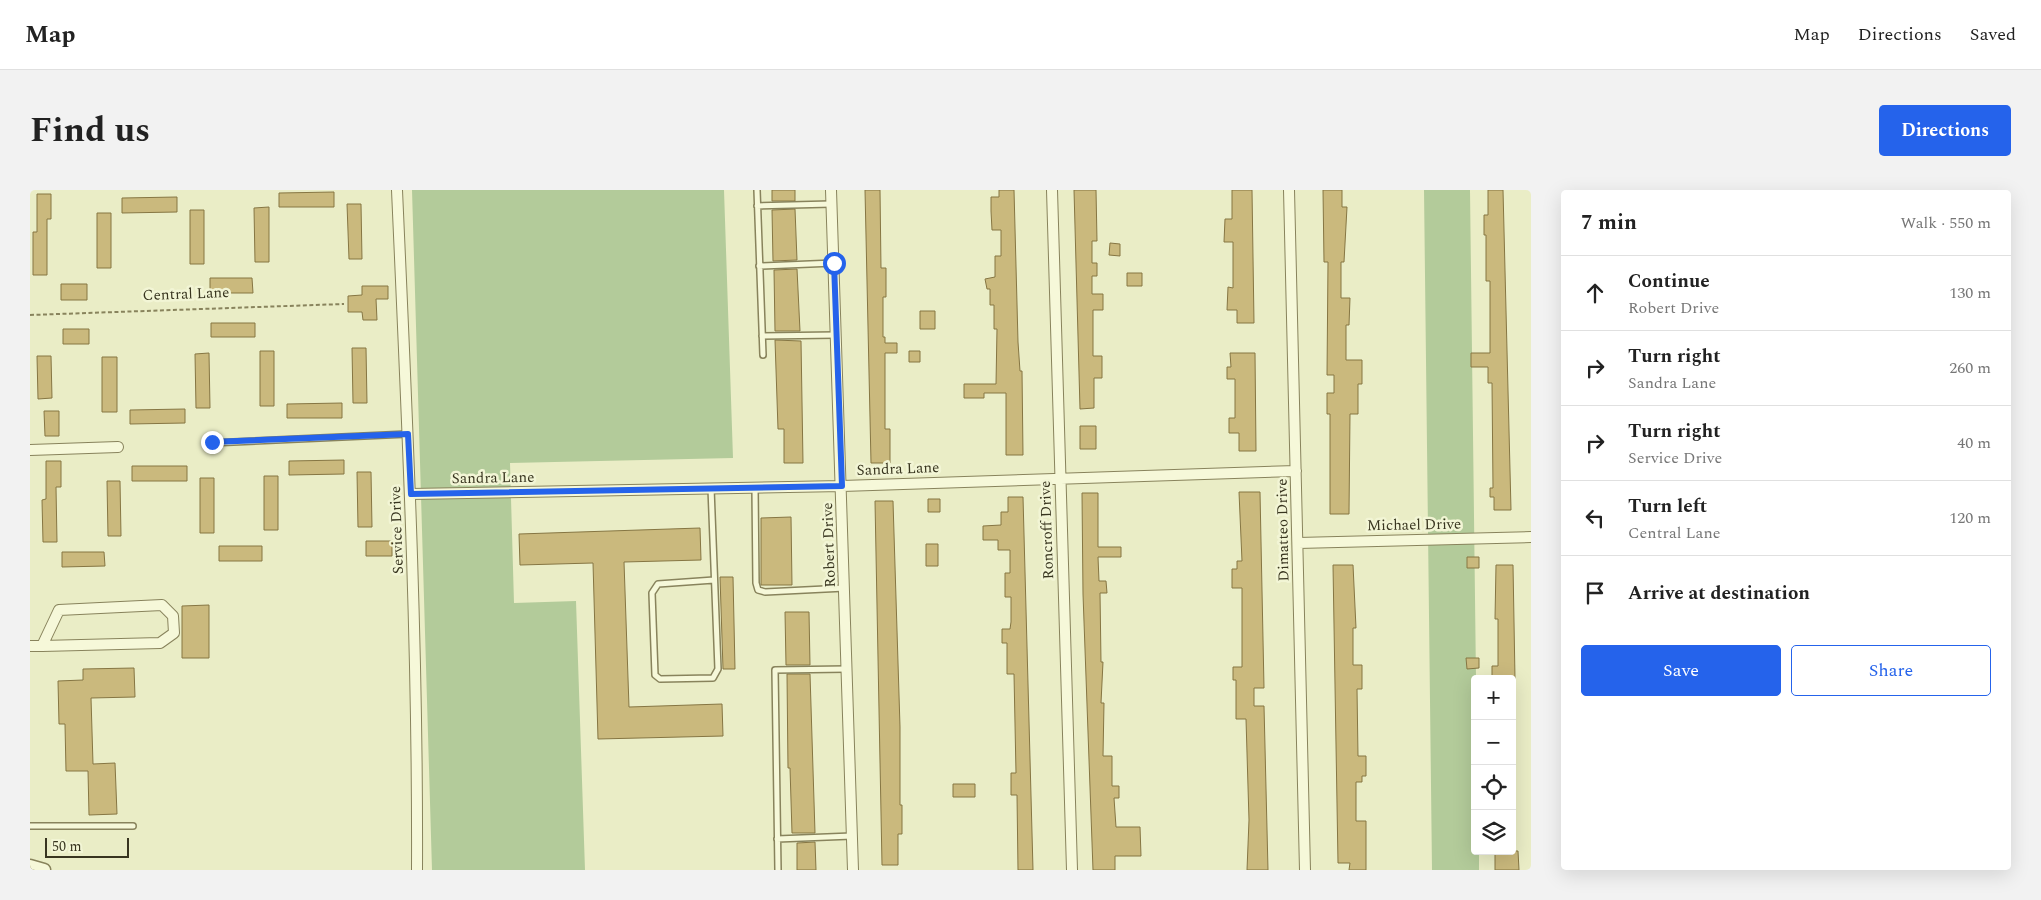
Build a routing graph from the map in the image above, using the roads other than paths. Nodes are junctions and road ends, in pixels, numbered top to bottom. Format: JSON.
{"nodes":[{"id":1,"x":397,"y":190,"type":"edge"},
{"id":2,"x":757,"y":190,"type":"edge"},
{"id":3,"x":831,"y":190,"type":"edge"},
{"id":4,"x":1052,"y":190,"type":"edge"},
{"id":5,"x":1289,"y":190,"type":"edge"},
{"id":6,"x":831,"y":204,"type":"junction"},
{"id":7,"x":757,"y":206,"type":"junction"},
{"id":8,"x":834,"y":263,"type":"junction"},
{"id":9,"x":759,"y":266,"type":"junction"},
{"id":10,"x":836,"y":335,"type":"junction"},
{"id":11,"x":762,"y":336,"type":"junction"},
{"id":12,"x":763,"y":355,"type":"dead end"},
{"id":13,"x":408,"y":434,"type":"junction"},
{"id":14,"x":212,"y":442,"type":"dead end"},
{"id":15,"x":118,"y":447,"type":"dead end"},
{"id":16,"x":30,"y":450,"type":"edge"},
{"id":17,"x":1296,"y":471,"type":"junction"},
{"id":18,"x":1061,"y":480,"type":"junction"},
{"id":19,"x":842,"y":486,"type":"junction"},
{"id":20,"x":711,"y":488,"type":"junction"},
{"id":21,"x":755,"y":488,"type":"junction"},
{"id":22,"x":411,"y":494,"type":"junction"},
{"id":23,"x":1531,"y":537,"type":"edge"},
{"id":24,"x":1298,"y":543,"type":"junction"},
{"id":25,"x":714,"y":580,"type":"junction"},
{"id":26,"x":845,"y":588,"type":"junction"},
{"id":27,"x":30,"y":646,"type":"edge"},
{"id":28,"x":42,"y":646,"type":"junction"},
{"id":29,"x":847,"y":669,"type":"junction"},
{"id":30,"x":30,"y":826,"type":"edge"},
{"id":31,"x":133,"y":826,"type":"dead end"},
{"id":32,"x":852,"y":836,"type":"junction"},
{"id":33,"x":777,"y":838,"type":"junction"},
{"id":34,"x":30,"y":866,"type":"edge"},
{"id":35,"x":44,"y":870,"type":"edge"},
{"id":36,"x":417,"y":870,"type":"edge"},
{"id":37,"x":778,"y":870,"type":"edge"},
{"id":38,"x":853,"y":870,"type":"edge"},
{"id":39,"x":1072,"y":870,"type":"edge"},
{"id":40,"x":1305,"y":870,"type":"edge"}],
"edges":[{"from":1,"to":13,"type":"street","name":"Service Drive"},
{"from":2,"to":7,"type":"lane"},
{"from":3,"to":6,"type":"street","name":"Robert Drive"},
{"from":4,"to":18,"type":"street","name":"Roncroff Drive"},
{"from":5,"to":17,"type":"street","name":"Dimatteo Drive"},
{"from":6,"to":7,"type":"lane"},
{"from":6,"to":8,"type":"street","name":"Robert Drive"},
{"from":7,"to":9,"type":"lane"},
{"from":8,"to":9,"type":"lane"},
{"from":8,"to":10,"type":"street","name":"Robert Drive"},
{"from":9,"to":11,"type":"lane"},
{"from":10,"to":11,"type":"lane"},
{"from":10,"to":19,"type":"street","name":"Robert Drive"},
{"from":11,"to":12,"type":"lane"},
{"from":13,"to":14,"type":"lane"},
{"from":13,"to":22,"type":"street","name":"Service Drive"},
{"from":15,"to":16,"type":"street"},
{"from":17,"to":18,"type":"street","name":"Sandra Lane"},
{"from":17,"to":24,"type":"street","name":"Dimatteo Drive"},
{"from":18,"to":19,"type":"street","name":"Sandra Lane"},
{"from":18,"to":39,"type":"street","name":"Roncroff Drive"},
{"from":19,"to":21,"type":"street","name":"Sandra Lane"},
{"from":19,"to":26,"type":"street","name":"Robert Drive"},
{"from":20,"to":21,"type":"street","name":"Sandra Lane"},
{"from":20,"to":22,"type":"street","name":"Sandra Lane"},
{"from":20,"to":25,"type":"lane"},
{"from":21,"to":26,"type":"lane"},
{"from":22,"to":36,"type":"street","name":"Service Drive"},
{"from":23,"to":24,"type":"street","name":"Michael Drive"},
{"from":24,"to":40,"type":"street","name":"Dimatteo Drive"},
{"from":25,"to":25,"type":"lane"},
{"from":26,"to":29,"type":"street","name":"Robert Drive"},
{"from":27,"to":28,"type":"street"},
{"from":28,"to":28,"type":"street"},
{"from":29,"to":32,"type":"street","name":"Robert Drive"},
{"from":29,"to":33,"type":"lane"},
{"from":30,"to":31,"type":"lane"},
{"from":32,"to":33,"type":"lane"},
{"from":32,"to":38,"type":"street","name":"Robert Drive"},
{"from":33,"to":37,"type":"lane"},
{"from":34,"to":35,"type":"street"}]}
